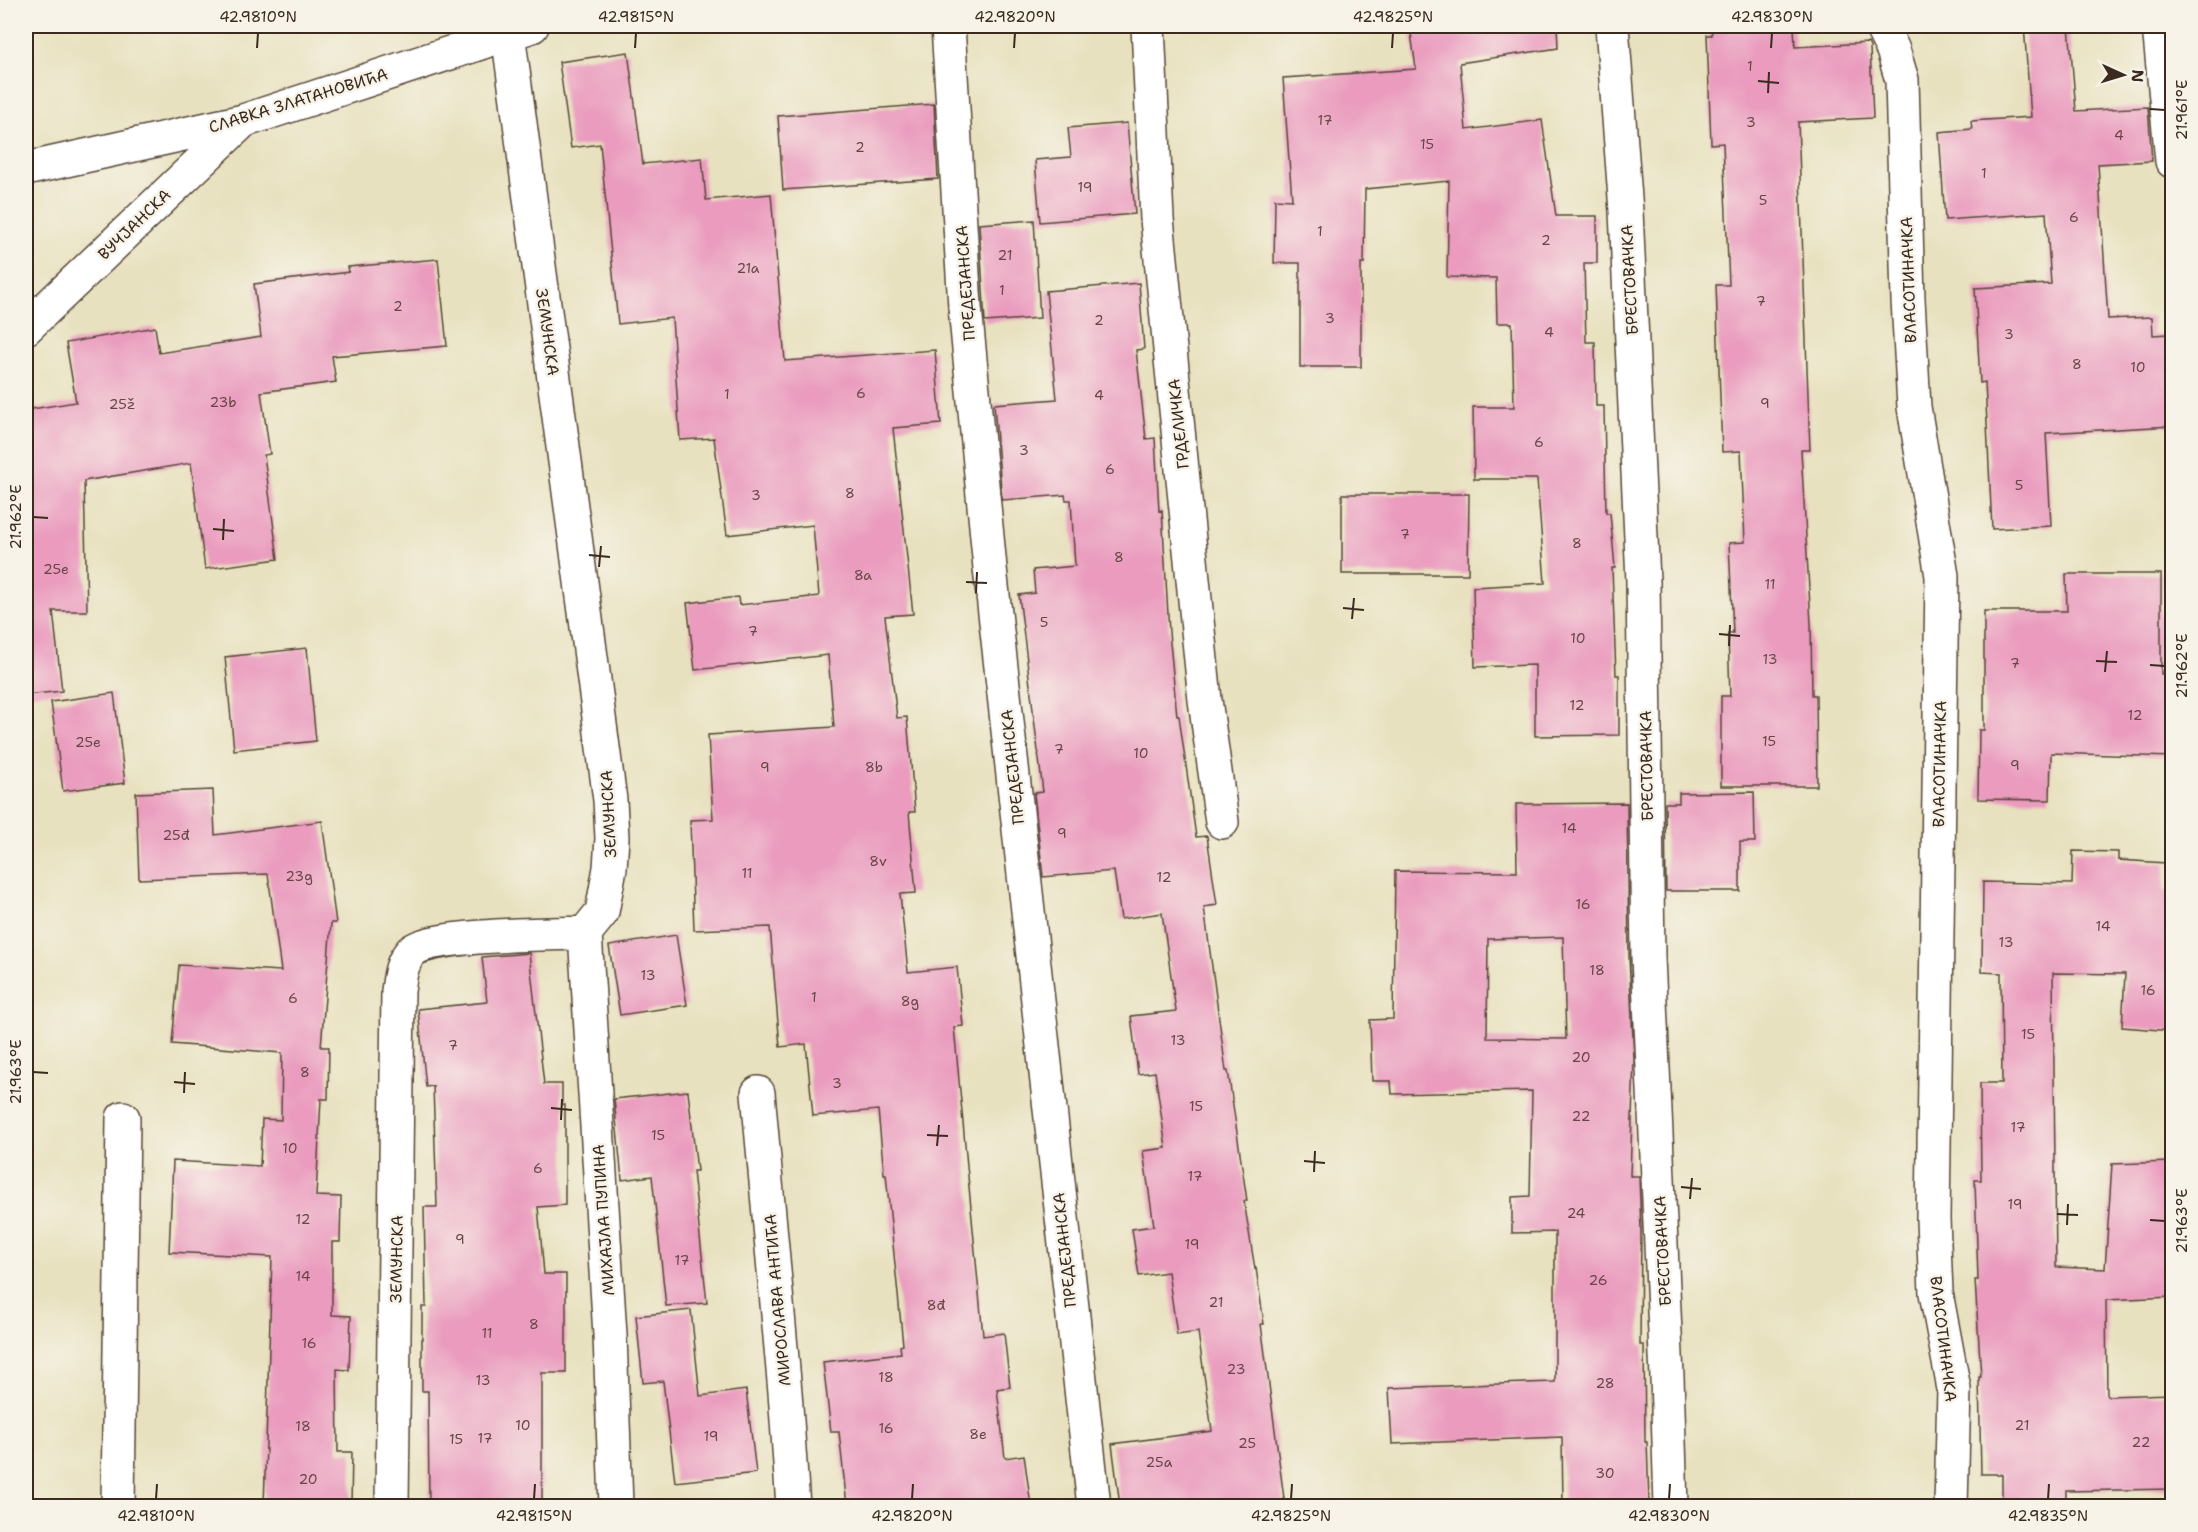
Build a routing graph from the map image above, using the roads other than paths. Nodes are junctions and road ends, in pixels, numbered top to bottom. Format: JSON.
{"nodes":[{"id":1,"x":948,"y":26,"type":"edge"},
{"id":2,"x":1148,"y":26,"type":"edge"},
{"id":3,"x":1612,"y":26,"type":"edge"},
{"id":4,"x":1881,"y":26,"type":"edge"},
{"id":5,"x":2159,"y":26,"type":"edge"},
{"id":6,"x":520,"y":29,"type":"edge"},
{"id":7,"x":243,"y":121,"type":"junction"},
{"id":8,"x":2172,"y":161,"type":"edge"},
{"id":9,"x":26,"y":169,"type":"edge"},
{"id":10,"x":26,"y":328,"type":"edge"},
{"id":11,"x":1222,"y":822,"type":"dead end"},
{"id":12,"x":585,"y":933,"type":"junction"},
{"id":13,"x":758,"y":1093,"type":"dead end"},
{"id":14,"x":123,"y":1118,"type":"dead end"},
{"id":15,"x":118,"y":1506,"type":"edge"},
{"id":16,"x":392,"y":1506,"type":"edge"},
{"id":17,"x":615,"y":1506,"type":"edge"},
{"id":18,"x":793,"y":1506,"type":"edge"},
{"id":19,"x":1094,"y":1506,"type":"edge"},
{"id":20,"x":1671,"y":1506,"type":"edge"},
{"id":21,"x":1951,"y":1506,"type":"edge"}],
"edges":[{"from":1,"to":19,"type":"street","name":"ПРЕДЕЈАНСКА"},
{"from":2,"to":11,"type":"street","name":"ГРДЕЛИЧКА"},
{"from":3,"to":20,"type":"street","name":"БРЕСТОВАЧКА"},
{"from":4,"to":21,"type":"street","name":"ВЛАСОТИНАЧКА"},
{"from":5,"to":8,"type":"street"},
{"from":6,"to":7,"type":"street","name":"СЛАВКА ЗЛАТАНОВИЋА"},
{"from":6,"to":12,"type":"street","name":"ЗЕМУНСКА"},
{"from":7,"to":9,"type":"street","name":"СЛАВКА ЗЛАТАНОВИЋА"},
{"from":7,"to":10,"type":"street","name":"ВУЧЈАНСКА"},
{"from":12,"to":16,"type":"street","name":"ЗЕМУНСКА"},
{"from":12,"to":17,"type":"street","name":"МИХАЈЛА ПУПИНА"},
{"from":13,"to":18,"type":"street","name":"МИРОСЛАВА АНТИЋА"},
{"from":14,"to":15,"type":"street"}]}
